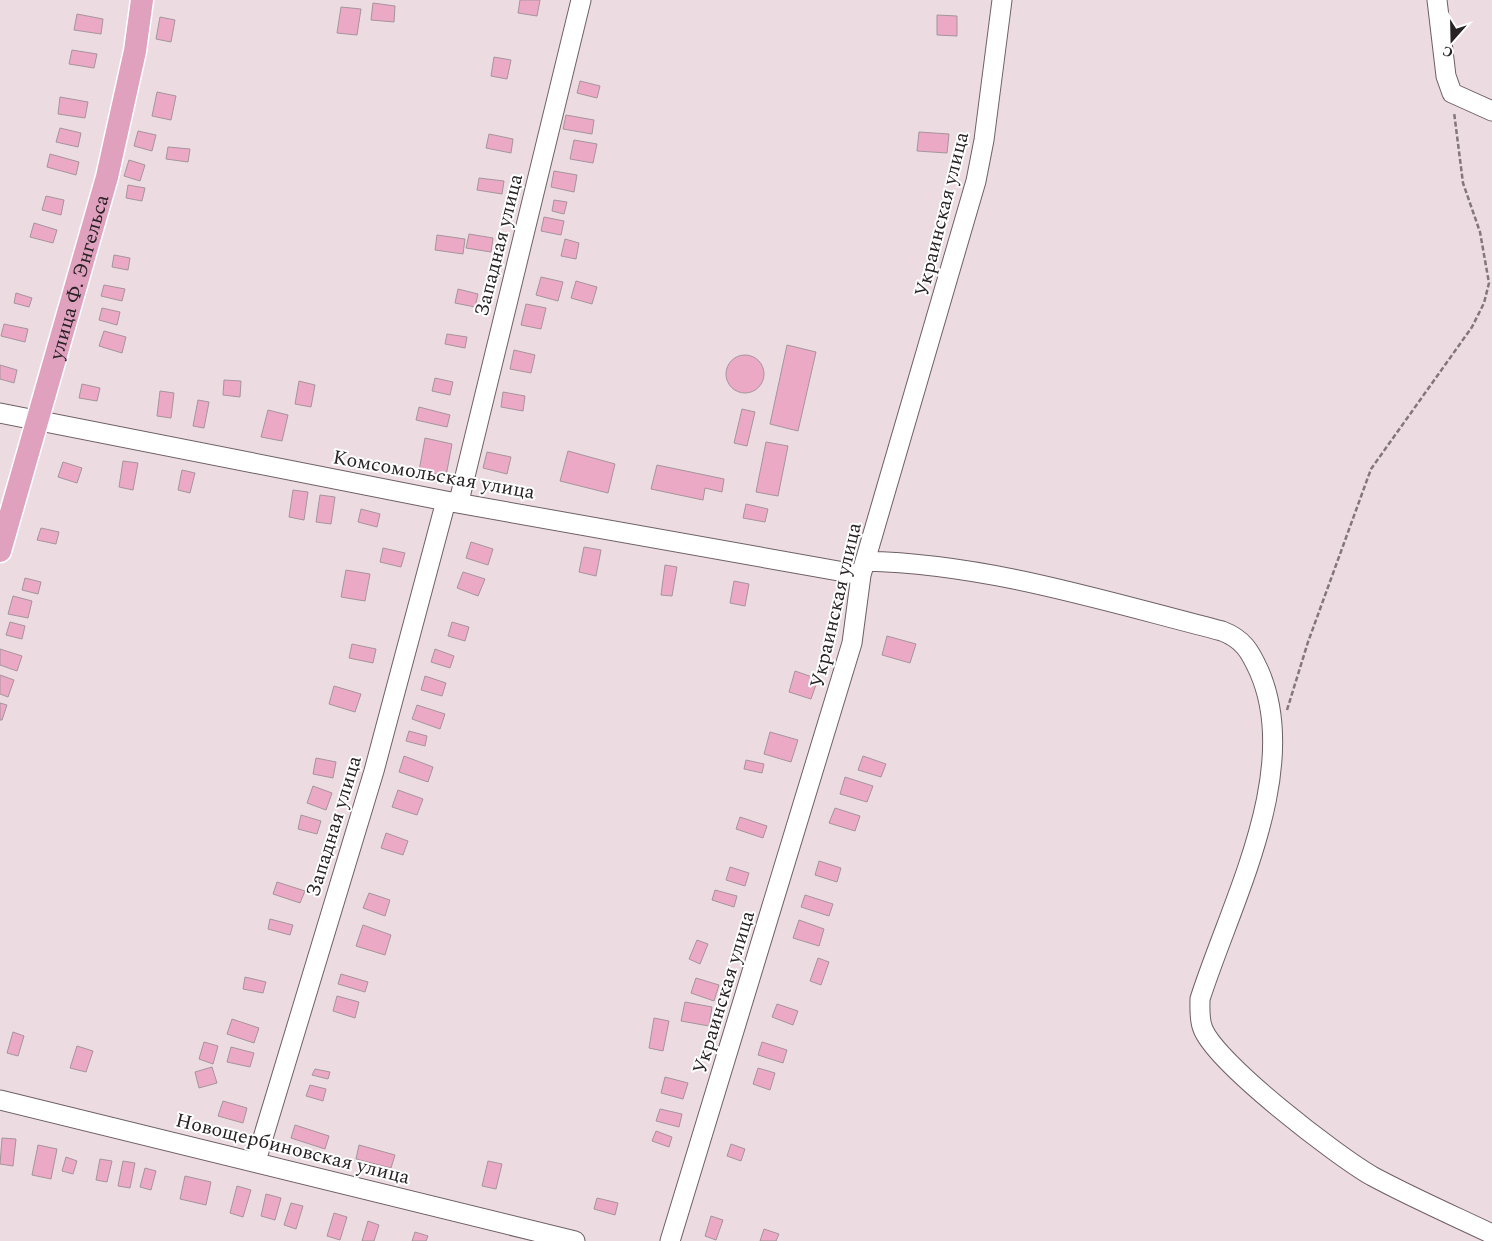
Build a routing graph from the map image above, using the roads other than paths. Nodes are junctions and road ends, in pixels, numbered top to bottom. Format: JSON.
{"nodes":[{"id":1,"x":142,"y":0,"type":"edge"},
{"id":2,"x":581,"y":0,"type":"edge"},
{"id":3,"x":1002,"y":0,"type":"edge"},
{"id":4,"x":1437,"y":0,"type":"edge"},
{"id":5,"x":1492,"y":111,"type":"edge"},
{"id":6,"x":0,"y":413,"type":"edge"},
{"id":7,"x":39,"y":421,"type":"junction"},
{"id":8,"x":453,"y":501,"type":"junction"},
{"id":9,"x":0,"y":551,"type":"edge"},
{"id":10,"x":863,"y":568,"type":"junction"},
{"id":11,"x":0,"y":1100,"type":"edge"},
{"id":12,"x":256,"y":1161,"type":"junction"},
{"id":13,"x":1492,"y":1234,"type":"edge"},
{"id":14,"x":575,"y":1241,"type":"edge"},
{"id":15,"x":670,"y":1241,"type":"edge"}],
"edges":[{"from":1,"to":7,"type":"main road","name":"улица Ф. Энгельса"},
{"from":2,"to":8,"type":"street","name":"Западная улица"},
{"from":3,"to":10,"type":"street","name":"Украинская улица"},
{"from":4,"to":5,"type":"street"},
{"from":6,"to":7,"type":"street","name":"Комсомольская улица"},
{"from":7,"to":8,"type":"street","name":"Комсомольская улица"},
{"from":7,"to":9,"type":"main road","name":"улица Ф. Энгельса"},
{"from":8,"to":10,"type":"street","name":"Комсомольская улица"},
{"from":8,"to":12,"type":"street","name":"Западная улица"},
{"from":10,"to":13,"type":"street","name":"Комсомольская улица"},
{"from":10,"to":15,"type":"street","name":"Украинская улица"},
{"from":11,"to":12,"type":"street","name":"Новощербиновская улица"},
{"from":12,"to":14,"type":"street","name":"Новощербиновская улица"}]}
